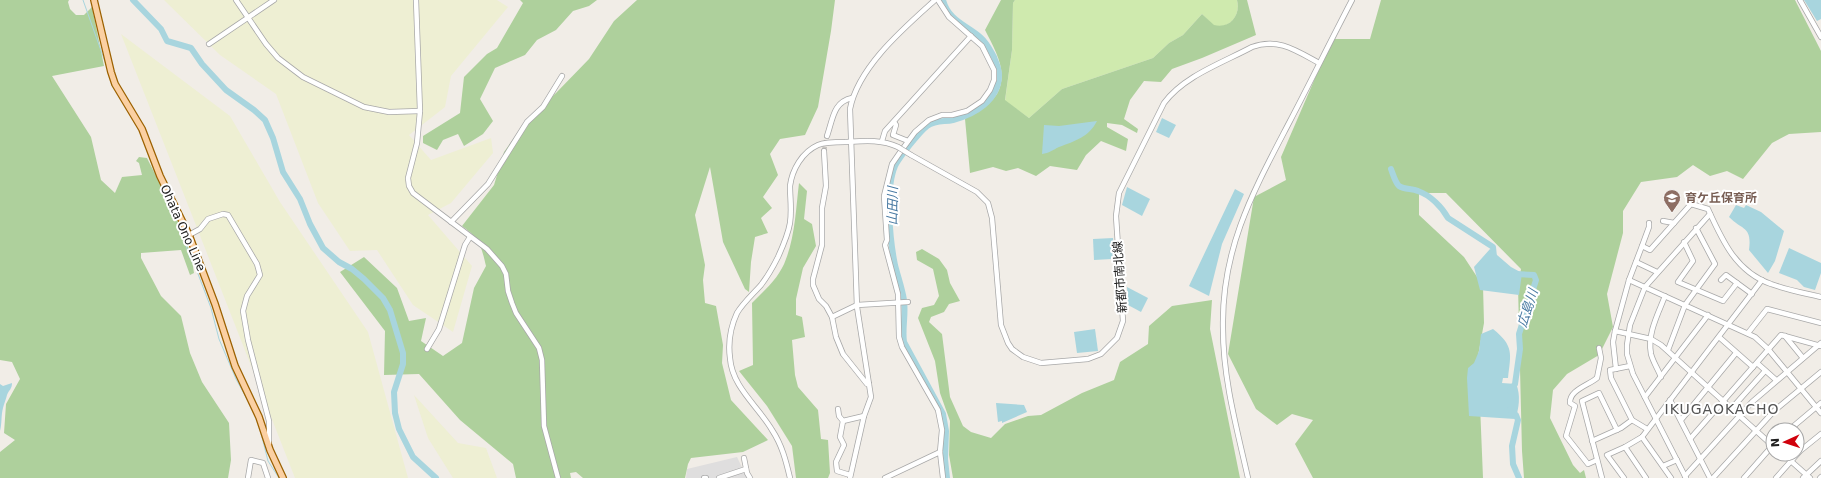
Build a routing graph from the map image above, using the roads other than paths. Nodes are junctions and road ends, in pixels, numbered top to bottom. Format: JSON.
{"nodes":[{"id":1,"x":94,"y":0,"type":"edge"},
{"id":2,"x":236,"y":0,"type":"edge"},
{"id":3,"x":274,"y":0,"type":"edge"},
{"id":4,"x":416,"y":0,"type":"edge"},
{"id":5,"x":937,"y":0,"type":"edge"},
{"id":6,"x":1352,"y":0,"type":"edge"},
{"id":7,"x":1800,"y":0,"type":"edge"},
{"id":8,"x":248,"y":18,"type":"junction"},
{"id":9,"x":1820,"y":33,"type":"edge"},
{"id":10,"x":971,"y":36,"type":"junction"},
{"id":11,"x":209,"y":44,"type":"dead end"},
{"id":12,"x":1320,"y":63,"type":"junction"},
{"id":13,"x":562,"y":76,"type":"dead end"},
{"id":14,"x":852,"y":98,"type":"junction"},
{"id":15,"x":420,"y":112,"type":"junction"},
{"id":16,"x":894,"y":122,"type":"junction"},
{"id":17,"x":827,"y":136,"type":"tunnel mouth"},
{"id":18,"x":851,"y":141,"type":"junction"},
{"id":19,"x":908,"y":141,"type":"junction"},
{"id":20,"x":882,"y":142,"type":"junction"},
{"id":21,"x":824,"y":151,"type":"tunnel mouth"},
{"id":22,"x":1710,"y":214,"type":"junction"},
{"id":23,"x":1663,"y":221,"type":"dead end"},
{"id":24,"x":451,"y":222,"type":"junction"},
{"id":25,"x":1649,"y":223,"type":"dead end"},
{"id":26,"x":1674,"y":223,"type":"junction"},
{"id":27,"x":1696,"y":228,"type":"junction"},
{"id":28,"x":189,"y":235,"type":"junction"},
{"id":29,"x":470,"y":237,"type":"junction"},
{"id":30,"x":1684,"y":242,"type":"junction"},
{"id":31,"x":1642,"y":246,"type":"junction"},
{"id":32,"x":1636,"y":262,"type":"junction"},
{"id":33,"x":1657,"y":272,"type":"junction"},
{"id":34,"x":1629,"y":280,"type":"junction"},
{"id":35,"x":1721,"y":280,"type":"dead end"},
{"id":36,"x":1762,"y":280,"type":"junction"},
{"id":37,"x":1737,"y":283,"type":"junction"},
{"id":38,"x":1645,"y":287,"type":"junction"},
{"id":39,"x":1696,"y":289,"type":"junction"},
{"id":40,"x":1752,"y":294,"type":"junction"},
{"id":41,"x":1665,"y":296,"type":"junction"},
{"id":42,"x":1821,"y":297,"type":"edge"},
{"id":43,"x":908,"y":302,"type":"dead end"},
{"id":44,"x":899,"y":303,"type":"junction"},
{"id":45,"x":857,"y":305,"type":"junction"},
{"id":46,"x":1685,"y":305,"type":"junction"},
{"id":47,"x":1708,"y":315,"type":"junction"},
{"id":48,"x":832,"y":317,"type":"junction"},
{"id":49,"x":1821,"y":322,"type":"edge"},
{"id":50,"x":1728,"y":324,"type":"junction"},
{"id":51,"x":1615,"y":331,"type":"junction"},
{"id":52,"x":1748,"y":333,"type":"junction"},
{"id":53,"x":1628,"y":334,"type":"junction"},
{"id":54,"x":1785,"y":335,"type":"junction"},
{"id":55,"x":1719,"y":337,"type":"junction"},
{"id":56,"x":1651,"y":340,"type":"junction"},
{"id":57,"x":1820,"y":344,"type":"edge"},
{"id":58,"x":1599,"y":348,"type":"dead end"},
{"id":59,"x":427,"y":349,"type":"dead end"},
{"id":60,"x":1768,"y":349,"type":"junction"},
{"id":61,"x":1668,"y":350,"type":"junction"},
{"id":62,"x":1736,"y":353,"type":"junction"},
{"id":63,"x":1676,"y":358,"type":"junction"},
{"id":64,"x":1803,"y":358,"type":"junction"},
{"id":65,"x":1757,"y":363,"type":"junction"},
{"id":66,"x":1630,"y":366,"type":"junction"},
{"id":67,"x":1616,"y":368,"type":"junction"},
{"id":68,"x":1753,"y":368,"type":"junction"},
{"id":69,"x":1765,"y":371,"type":"junction"},
{"id":70,"x":1786,"y":371,"type":"junction"},
{"id":71,"x":1692,"y":372,"type":"junction"},
{"id":72,"x":1821,"y":372,"type":"edge"},
{"id":73,"x":1661,"y":377,"type":"junction"},
{"id":74,"x":1776,"y":380,"type":"junction"},
{"id":75,"x":870,"y":384,"type":"junction"},
{"id":76,"x":1708,"y":386,"type":"junction"},
{"id":77,"x":1802,"y":389,"type":"junction"},
{"id":78,"x":1645,"y":398,"type":"junction"},
{"id":79,"x":1670,"y":400,"type":"junction"},
{"id":80,"x":1724,"y":401,"type":"junction"},
{"id":81,"x":1821,"y":403,"type":"edge"},
{"id":82,"x":1816,"y":407,"type":"junction"},
{"id":83,"x":1732,"y":408,"type":"junction"},
{"id":84,"x":838,"y":409,"type":"dead end"},
{"id":85,"x":1821,"y":413,"type":"edge"},
{"id":86,"x":1740,"y":415,"type":"junction"},
{"id":87,"x":864,"y":416,"type":"junction"},
{"id":88,"x":1656,"y":418,"type":"junction"},
{"id":89,"x":843,"y":420,"type":"junction"},
{"id":90,"x":1632,"y":420,"type":"junction"},
{"id":91,"x":1681,"y":420,"type":"junction"},
{"id":92,"x":1798,"y":422,"type":"edge"},
{"id":93,"x":1647,"y":429,"type":"junction"},
{"id":94,"x":1617,"y":430,"type":"junction"},
{"id":95,"x":1756,"y":430,"type":"junction"},
{"id":96,"x":1821,"y":434,"type":"edge"},
{"id":97,"x":1642,"y":437,"type":"junction"},
{"id":98,"x":1765,"y":438,"type":"edge"},
{"id":99,"x":1690,"y":439,"type":"junction"},
{"id":100,"x":1592,"y":441,"type":"junction"},
{"id":101,"x":268,"y":445,"type":"junction"},
{"id":102,"x":1625,"y":447,"type":"junction"},
{"id":103,"x":1805,"y":447,"type":"edge"},
{"id":104,"x":940,"y":452,"type":"junction"},
{"id":105,"x":1765,"y":454,"type":"edge"},
{"id":106,"x":744,"y":458,"type":"dead end"},
{"id":107,"x":1701,"y":459,"type":"junction"},
{"id":108,"x":1597,"y":460,"type":"junction"},
{"id":109,"x":1677,"y":460,"type":"junction"},
{"id":110,"x":1821,"y":461,"type":"edge"},
{"id":111,"x":1792,"y":462,"type":"joint"},
{"id":112,"x":1663,"y":466,"type":"junction"},
{"id":113,"x":746,"y":469,"type":"junction"},
{"id":114,"x":850,"y":477,"type":"edge"},
{"id":115,"x":1686,"y":477,"type":"edge"},
{"id":116,"x":1807,"y":477,"type":"edge"},
{"id":117,"x":248,"y":478,"type":"edge"},
{"id":118,"x":268,"y":478,"type":"edge"},
{"id":119,"x":283,"y":478,"type":"edge"},
{"id":120,"x":558,"y":478,"type":"edge"},
{"id":121,"x":719,"y":478,"type":"edge"},
{"id":122,"x":750,"y":478,"type":"edge"},
{"id":123,"x":790,"y":478,"type":"edge"},
{"id":124,"x":885,"y":478,"type":"edge"},
{"id":125,"x":943,"y":478,"type":"edge"},
{"id":126,"x":1248,"y":478,"type":"edge"},
{"id":127,"x":1602,"y":478,"type":"edge"},
{"id":128,"x":1624,"y":478,"type":"edge"},
{"id":129,"x":1646,"y":478,"type":"edge"},
{"id":130,"x":1670,"y":478,"type":"edge"},
{"id":131,"x":1712,"y":478,"type":"edge"},
{"id":132,"x":1744,"y":478,"type":"edge"},
{"id":133,"x":1776,"y":478,"type":"edge"}],
"edges":[{"from":1,"to":28,"type":"main road","name":"Ohata Ono Line"},
{"from":2,"to":8,"type":"street"},
{"from":3,"to":8,"type":"street"},
{"from":4,"to":15,"type":"street"},
{"from":5,"to":10,"type":"street"},
{"from":5,"to":14,"type":"street"},
{"from":6,"to":12,"type":"street"},
{"from":7,"to":9,"type":"street"},
{"from":8,"to":11,"type":"street"},
{"from":8,"to":15,"type":"street"},
{"from":10,"to":16,"type":"street"},
{"from":10,"to":19,"type":"street"},
{"from":12,"to":20,"type":"street","name":"新都市南北線","bridge":true},
{"from":12,"to":126,"type":"street"},
{"from":13,"to":24,"type":"street"},
{"from":14,"to":17,"type":"street"},
{"from":14,"to":18,"type":"street"},
{"from":15,"to":24,"type":"street"},
{"from":16,"to":19,"type":"street"},
{"from":16,"to":20,"type":"street"},
{"from":18,"to":20,"type":"street","name":"新都市南北線"},
{"from":18,"to":45,"type":"street"},
{"from":18,"to":123,"type":"street","name":"新都市南北線"},
{"from":19,"to":44,"type":"street"},
{"from":21,"to":48,"type":"street"},
{"from":22,"to":26,"type":"street"},
{"from":22,"to":27,"type":"street"},
{"from":22,"to":36,"type":"street"},
{"from":23,"to":26,"type":"street"},
{"from":24,"to":29,"type":"street"},
{"from":25,"to":31,"type":"street"},
{"from":26,"to":31,"type":"street"},
{"from":27,"to":30,"type":"street"},
{"from":27,"to":39,"type":"street"},
{"from":28,"to":101,"type":"main road","name":"Ohata Ono Line"},
{"from":28,"to":101,"type":"street"},
{"from":29,"to":59,"type":"street"},
{"from":29,"to":120,"type":"street"},
{"from":30,"to":33,"type":"street"},
{"from":30,"to":39,"type":"street"},
{"from":31,"to":32,"type":"street"},
{"from":32,"to":33,"type":"street"},
{"from":32,"to":34,"type":"street"},
{"from":33,"to":38,"type":"street"},
{"from":34,"to":38,"type":"street"},
{"from":34,"to":51,"type":"street"},
{"from":35,"to":37,"type":"street"},
{"from":36,"to":40,"type":"street"},
{"from":36,"to":42,"type":"street"},
{"from":37,"to":39,"type":"street"},
{"from":37,"to":40,"type":"street"},
{"from":38,"to":41,"type":"street"},
{"from":38,"to":53,"type":"street"},
{"from":39,"to":46,"type":"street"},
{"from":40,"to":50,"type":"street"},
{"from":41,"to":46,"type":"street"},
{"from":41,"to":56,"type":"street"},
{"from":43,"to":44,"type":"street"},
{"from":44,"to":45,"type":"street"},
{"from":44,"to":104,"type":"street"},
{"from":45,"to":48,"type":"street"},
{"from":45,"to":75,"type":"street"},
{"from":46,"to":47,"type":"street"},
{"from":46,"to":61,"type":"street"},
{"from":47,"to":50,"type":"street"},
{"from":47,"to":63,"type":"street"},
{"from":48,"to":75,"type":"street"},
{"from":49,"to":52,"type":"street"},
{"from":50,"to":52,"type":"street"},
{"from":50,"to":55,"type":"street"},
{"from":51,"to":53,"type":"street"},
{"from":51,"to":67,"type":"street"},
{"from":52,"to":60,"type":"street"},
{"from":53,"to":56,"type":"street"},
{"from":53,"to":66,"type":"street"},
{"from":54,"to":57,"type":"street"},
{"from":54,"to":60,"type":"street"},
{"from":54,"to":64,"type":"street"},
{"from":55,"to":62,"type":"street"},
{"from":55,"to":71,"type":"street"},
{"from":56,"to":61,"type":"street"},
{"from":56,"to":73,"type":"street"},
{"from":57,"to":64,"type":"street"},
{"from":58,"to":108,"type":"street"},
{"from":60,"to":65,"type":"street"},
{"from":60,"to":70,"type":"street"},
{"from":61,"to":63,"type":"street"},
{"from":62,"to":68,"type":"street"},
{"from":62,"to":76,"type":"street"},
{"from":63,"to":71,"type":"street"},
{"from":63,"to":73,"type":"street"},
{"from":64,"to":70,"type":"street"},
{"from":65,"to":68,"type":"street"},
{"from":65,"to":69,"type":"street"},
{"from":66,"to":67,"type":"street"},
{"from":66,"to":78,"type":"street"},
{"from":67,"to":90,"type":"street"},
{"from":68,"to":80,"type":"street"},
{"from":69,"to":74,"type":"street"},
{"from":69,"to":83,"type":"street"},
{"from":70,"to":74,"type":"street"},
{"from":70,"to":77,"type":"street"},
{"from":71,"to":76,"type":"street"},
{"from":71,"to":79,"type":"street"},
{"from":72,"to":77,"type":"street"},
{"from":73,"to":78,"type":"street"},
{"from":74,"to":86,"type":"street"},
{"from":75,"to":87,"type":"street"},
{"from":76,"to":80,"type":"street"},
{"from":76,"to":91,"type":"street"},
{"from":77,"to":82,"type":"street"},
{"from":77,"to":95,"type":"street"},
{"from":78,"to":88,"type":"street"},
{"from":79,"to":88,"type":"street"},
{"from":79,"to":91,"type":"street"},
{"from":80,"to":83,"type":"street"},
{"from":80,"to":99,"type":"street"},
{"from":81,"to":82,"type":"street"},
{"from":82,"to":85,"type":"street"},
{"from":82,"to":92,"type":"street"},
{"from":83,"to":86,"type":"street"},
{"from":84,"to":89,"type":"street"},
{"from":86,"to":95,"type":"street"},
{"from":86,"to":107,"type":"street"},
{"from":87,"to":89,"type":"street"},
{"from":87,"to":114,"type":"street"},
{"from":88,"to":93,"type":"street"},
{"from":88,"to":109,"type":"street"},
{"from":89,"to":114,"type":"street"},
{"from":90,"to":93,"type":"street"},
{"from":90,"to":94,"type":"street"},
{"from":91,"to":99,"type":"street"},
{"from":93,"to":97,"type":"street"},
{"from":94,"to":100,"type":"street"},
{"from":94,"to":100,"type":"street"},
{"from":95,"to":98,"type":"street"},
{"from":95,"to":131,"type":"street"},
{"from":96,"to":103,"type":"street"},
{"from":97,"to":102,"type":"street"},
{"from":97,"to":112,"type":"street"},
{"from":99,"to":107,"type":"street"},
{"from":100,"to":108,"type":"street"},
{"from":101,"to":119,"type":"main road","name":"Ohata Ono Line"},
{"from":102,"to":128,"type":"street"},
{"from":102,"to":129,"type":"street"},
{"from":104,"to":124,"type":"street"},
{"from":104,"to":125,"type":"street"},
{"from":105,"to":132,"type":"street"},
{"from":106,"to":113,"type":"street"},
{"from":107,"to":115,"type":"street"},
{"from":107,"to":131,"type":"street"},
{"from":108,"to":127,"type":"street"},
{"from":109,"to":112,"type":"street"},
{"from":109,"to":115,"type":"street"},
{"from":110,"to":116,"type":"street"},
{"from":111,"to":116,"type":"street"},
{"from":111,"to":133,"type":"street"},
{"from":112,"to":130,"type":"street"},
{"from":113,"to":121,"type":"street"},
{"from":113,"to":122,"type":"street"},
{"from":117,"to":118,"type":"street"}]}
